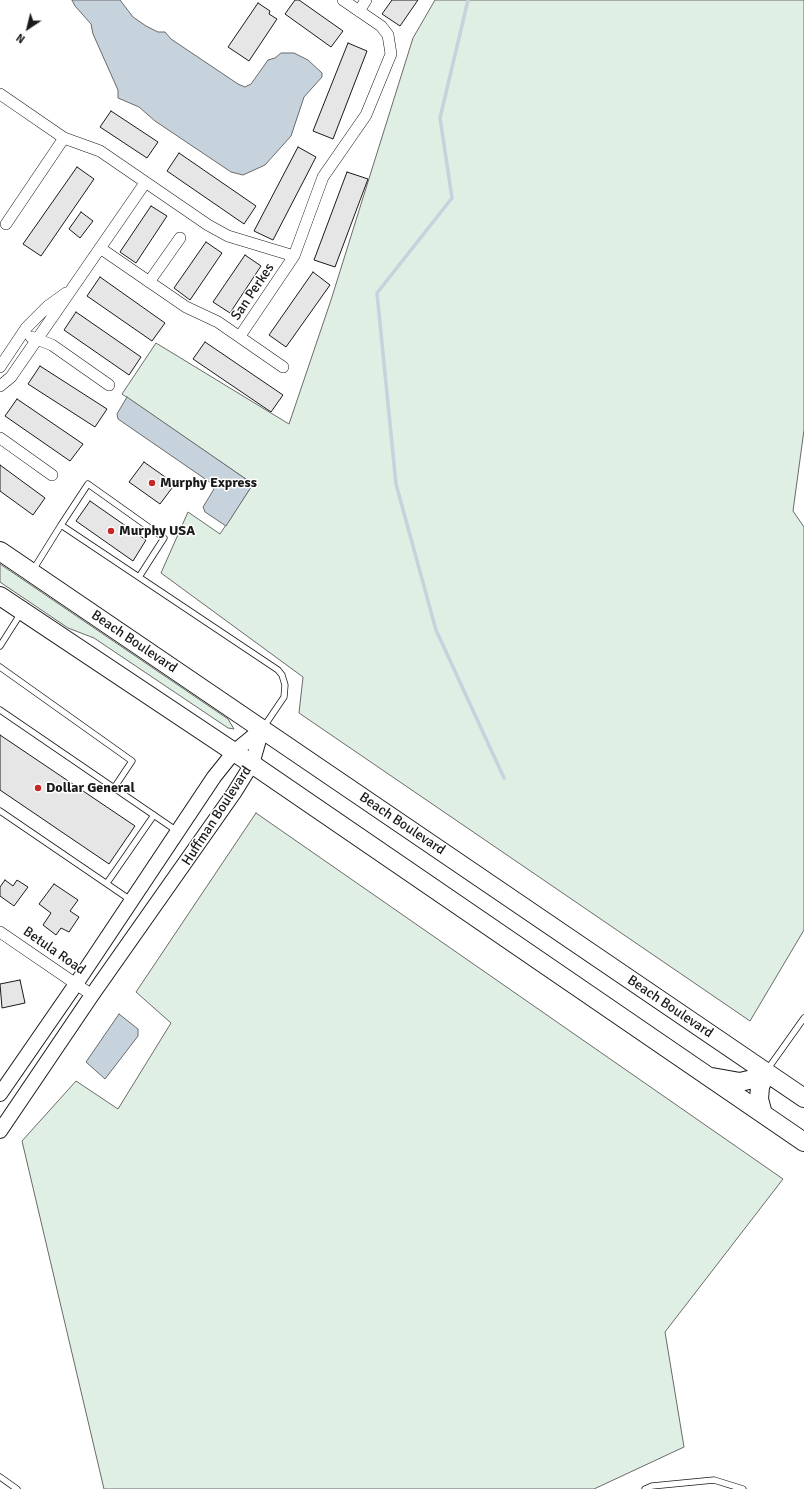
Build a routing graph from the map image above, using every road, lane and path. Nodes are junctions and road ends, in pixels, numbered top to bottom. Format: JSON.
{"nodes":[{"id":1,"x":343,"y":0,"type":"edge"},
{"id":2,"x":366,"y":0,"type":"edge"},
{"id":3,"x":359,"y":11,"type":"junction"},
{"id":4,"x":0,"y":94,"type":"edge"},
{"id":5,"x":64,"y":138,"type":"junction"},
{"id":6,"x":145,"y":183,"type":"junction"},
{"id":7,"x":6,"y":224,"type":"dead end"},
{"id":8,"x":180,"y":238,"type":"dead end"},
{"id":9,"x":100,"y":248,"type":"junction"},
{"id":10,"x":294,"y":256,"type":"junction"},
{"id":11,"x":149,"y":282,"type":"junction"},
{"id":12,"x":74,"y":286,"type":"junction"},
{"id":13,"x":23,"y":333,"type":"junction"},
{"id":14,"x":240,"y":336,"type":"junction"},
{"id":15,"x":37,"y":340,"type":"junction"},
{"id":16,"x":0,"y":367,"type":"edge"},
{"id":17,"x":283,"y":367,"type":"dead end"},
{"id":18,"x":109,"y":385,"type":"dead end"},
{"id":19,"x":0,"y":386,"type":"edge"},
{"id":20,"x":0,"y":438,"type":"edge"},
{"id":21,"x":52,"y":475,"type":"dead end"},
{"id":22,"x":61,"y":525,"type":"junction"},
{"id":23,"x":0,"y":551,"type":"edge"},
{"id":24,"x":31,"y":572,"type":"junction"},
{"id":25,"x":140,"y":577,"type":"junction"},
{"id":26,"x":0,"y":596,"type":"edge"},
{"id":27,"x":22,"y":611,"type":"junction"},
{"id":28,"x":0,"y":646,"type":"edge"},
{"id":29,"x":0,"y":667,"type":"edge"},
{"id":30,"x":0,"y":710,"type":"edge"},
{"id":31,"x":262,"y":729,"type":"junction"},
{"id":32,"x":234,"y":752,"type":"junction"},
{"id":33,"x":252,"y":764,"type":"junction"},
{"id":34,"x":114,"y":788,"type":"junction"},
{"id":35,"x":0,"y":811,"type":"edge"},
{"id":36,"x":154,"y":815,"type":"junction"},
{"id":37,"x":177,"y":831,"type":"junction"},
{"id":38,"x":107,"y":884,"type":"junction"},
{"id":39,"x":132,"y":901,"type":"junction"},
{"id":40,"x":0,"y":932,"type":"edge"},
{"id":41,"x":112,"y":966,"type":"junction"},
{"id":42,"x":76,"y":984,"type":"junction"},
{"id":43,"x":92,"y":995,"type":"junction"},
{"id":44,"x":804,"y":1018,"type":"edge"},
{"id":45,"x":766,"y":1072,"type":"junction"},
{"id":46,"x":707,"y":1076,"type":"junction"},
{"id":47,"x":0,"y":1094,"type":"edge"},
{"id":48,"x":804,"y":1098,"type":"edge"},
{"id":49,"x":763,"y":1114,"type":"junction"},
{"id":50,"x":0,"y":1131,"type":"edge"},
{"id":51,"x":804,"y":1142,"type":"edge"},
{"id":52,"x":0,"y":1477,"type":"edge"},
{"id":53,"x":17,"y":1489,"type":"edge"},
{"id":54,"x":644,"y":1489,"type":"edge"},
{"id":55,"x":743,"y":1489,"type":"edge"}],
"edges":[{"from":1,"to":3,"type":"street","name":"San Perkes"},
{"from":2,"to":3,"type":"street"},
{"from":3,"to":10,"type":"street","name":"San Perkes"},
{"from":4,"to":5,"type":"street"},
{"from":5,"to":6,"type":"street"},
{"from":5,"to":7,"type":"street"},
{"from":6,"to":9,"type":"street"},
{"from":6,"to":10,"type":"street"},
{"from":8,"to":11,"type":"street"},
{"from":9,"to":11,"type":"street","name":"San Perkes"},
{"from":9,"to":12,"type":"street"},
{"from":10,"to":14,"type":"street","name":"San Perkes"},
{"from":11,"to":14,"type":"street","name":"San Perkes"},
{"from":12,"to":13,"type":"street"},
{"from":12,"to":15,"type":"street"},
{"from":13,"to":15,"type":"street"},
{"from":13,"to":16,"type":"street"},
{"from":14,"to":17,"type":"street"},
{"from":15,"to":18,"type":"street"},
{"from":15,"to":19,"type":"street"},
{"from":20,"to":21,"type":"street"},
{"from":22,"to":24,"type":"lane"},
{"from":22,"to":25,"type":"lane"},
{"from":22,"to":25,"type":"lane"},
{"from":23,"to":24,"type":"highway","name":"Beach Boulevard"},
{"from":24,"to":31,"type":"highway","name":"Beach Boulevard"},
{"from":25,"to":31,"type":"lane"},
{"from":26,"to":27,"type":"highway"},
{"from":27,"to":28,"type":"lane"},
{"from":27,"to":32,"type":"highway"},
{"from":29,"to":34,"type":"lane"},
{"from":30,"to":34,"type":"lane"},
{"from":31,"to":32,"type":"street","name":"Huffman Boulevard"},
{"from":31,"to":33,"type":"street","name":"Huffman Boulevard"},
{"from":31,"to":45,"type":"highway","name":"Beach Boulevard"},
{"from":32,"to":33,"type":"highway"},
{"from":32,"to":37,"type":"street","name":"Huffman Boulevard"},
{"from":33,"to":41,"type":"street","name":"Huffman Boulevard"},
{"from":33,"to":46,"type":"highway"},
{"from":34,"to":36,"type":"lane"},
{"from":35,"to":38,"type":"lane"},
{"from":36,"to":37,"type":"lane"},
{"from":36,"to":38,"type":"lane"},
{"from":37,"to":39,"type":"street","name":"Huffman Boulevard"},
{"from":38,"to":39,"type":"lane"},
{"from":39,"to":41,"type":"street"},
{"from":39,"to":42,"type":"street","name":"Huffman Boulevard"},
{"from":40,"to":42,"type":"street","name":"Betula Road"},
{"from":41,"to":43,"type":"street","name":"Huffman Boulevard"},
{"from":42,"to":43,"type":"street","name":"Betula Road"},
{"from":42,"to":47,"type":"street","name":"Huffman Boulevard"},
{"from":43,"to":50,"type":"street","name":"Huffman Boulevard"},
{"from":44,"to":45,"type":"lane"},
{"from":45,"to":46,"type":"highway"},
{"from":45,"to":48,"type":"highway","name":"Beach Boulevard"},
{"from":45,"to":49,"type":"highway"},
{"from":46,"to":49,"type":"highway"},
{"from":49,"to":51,"type":"highway"},
{"from":52,"to":53,"type":"lane"},
{"from":54,"to":55,"type":"lane"}]}
